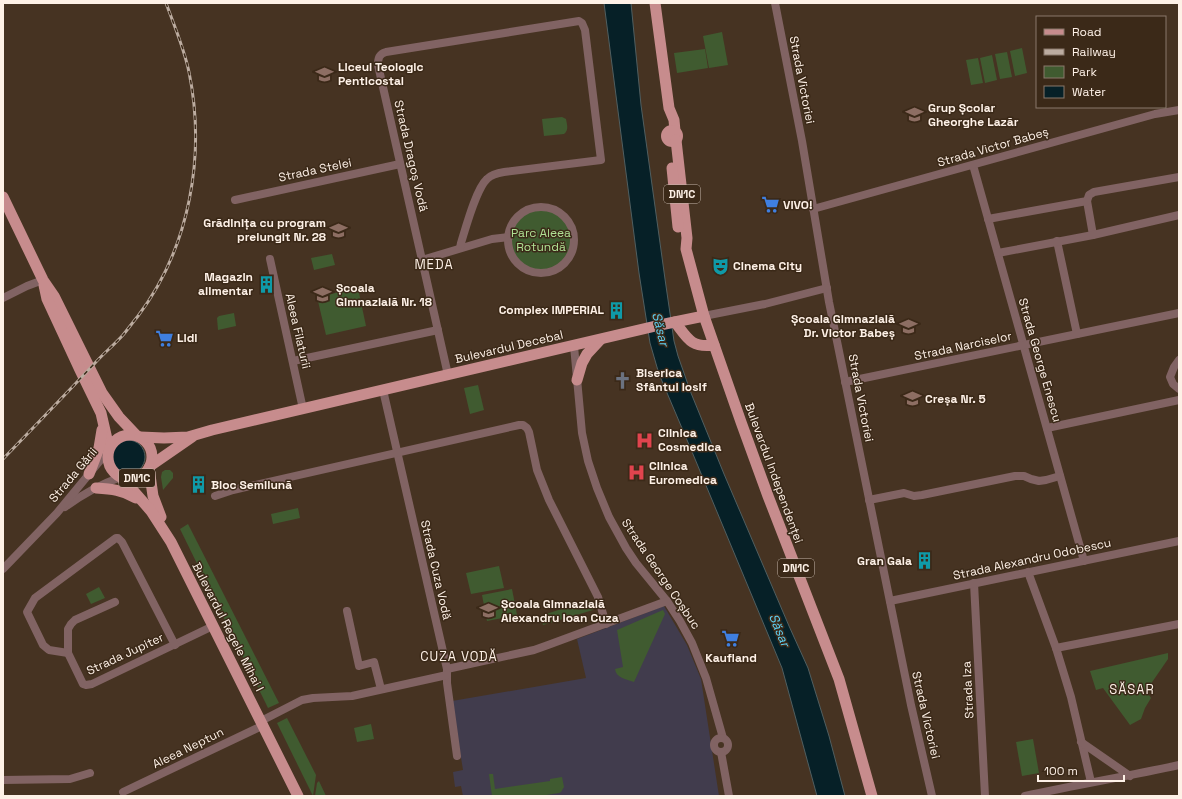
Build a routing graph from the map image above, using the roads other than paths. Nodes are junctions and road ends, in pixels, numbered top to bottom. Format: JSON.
{"nodes":[{"id":1,"x":655,"y":3,"type":"edge"},
{"id":2,"x":775,"y":3,"type":"edge"},
{"id":3,"x":1179,"y":110,"type":"edge"},
{"id":4,"x":400,"y":164,"type":"junction"},
{"id":5,"x":973,"y":165,"type":"junction"},
{"id":6,"x":1179,"y":177,"type":"edge"},
{"id":7,"x":3,"y":197,"type":"edge"},
{"id":8,"x":235,"y":200,"type":"dead end"},
{"id":9,"x":1087,"y":201,"type":"junction"},
{"id":10,"x":813,"y":209,"type":"junction"},
{"id":11,"x":1179,"y":216,"type":"edge"},
{"id":12,"x":988,"y":219,"type":"junction"},
{"id":13,"x":1093,"y":234,"type":"junction"},
{"id":14,"x":508,"y":237,"type":"junction"},
{"id":15,"x":1057,"y":242,"type":"junction"},
{"id":16,"x":460,"y":248,"type":"junction"},
{"id":17,"x":998,"y":253,"type":"junction"},
{"id":18,"x":270,"y":259,"type":"dead end"},
{"id":19,"x":422,"y":260,"type":"junction"},
{"id":20,"x":43,"y":280,"type":"junction"},
{"id":21,"x":827,"y":288,"type":"junction"},
{"id":22,"x":3,"y":298,"type":"edge"},
{"id":23,"x":1179,"y":313,"type":"edge"},
{"id":24,"x":704,"y":316,"type":"junction"},
{"id":25,"x":675,"y":322,"type":"junction"},
{"id":26,"x":438,"y":330,"type":"junction"},
{"id":27,"x":1077,"y":334,"type":"junction"},
{"id":28,"x":600,"y":340,"type":"junction"},
{"id":29,"x":714,"y":345,"type":"junction"},
{"id":30,"x":1024,"y":345,"type":"junction"},
{"id":31,"x":574,"y":346,"type":"junction"},
{"id":32,"x":1179,"y":360,"type":"edge"},
{"id":33,"x":293,"y":361,"type":"junction"},
{"id":34,"x":448,"y":375,"type":"junction"},
{"id":35,"x":577,"y":380,"type":"junction"},
{"id":36,"x":845,"y":382,"type":"junction"},
{"id":37,"x":1179,"y":389,"type":"edge"},
{"id":38,"x":383,"y":390,"type":"junction"},
{"id":39,"x":1179,"y":400,"type":"edge"},
{"id":40,"x":303,"y":409,"type":"junction"},
{"id":41,"x":119,"y":417,"type":"junction"},
{"id":42,"x":103,"y":422,"type":"junction"},
{"id":43,"x":1046,"y":428,"type":"junction"},
{"id":44,"x":197,"y":434,"type":"junction"},
{"id":45,"x":138,"y":436,"type":"junction"},
{"id":46,"x":164,"y":438,"type":"junction"},
{"id":47,"x":109,"y":450,"type":"junction"},
{"id":48,"x":168,"y":453,"type":"junction"},
{"id":49,"x":398,"y":453,"type":"junction"},
{"id":50,"x":149,"y":467,"type":"junction"},
{"id":51,"x":89,"y":474,"type":"junction"},
{"id":52,"x":1060,"y":476,"type":"junction"},
{"id":53,"x":122,"y":478,"type":"junction"},
{"id":54,"x":96,"y":488,"type":"junction"},
{"id":55,"x":215,"y":496,"type":"dead end"},
{"id":56,"x":869,"y":500,"type":"junction"},
{"id":57,"x":150,"y":503,"type":"junction"},
{"id":58,"x":57,"y":513,"type":"junction"},
{"id":59,"x":1179,"y":541,"type":"edge"},
{"id":60,"x":171,"y":542,"type":"junction"},
{"id":61,"x":1084,"y":561,"type":"junction"},
{"id":62,"x":3,"y":569,"type":"edge"},
{"id":63,"x":1028,"y":572,"type":"junction"},
{"id":64,"x":974,"y":583,"type":"junction"},
{"id":65,"x":667,"y":601,"type":"junction"},
{"id":66,"x":890,"y":601,"type":"junction"},
{"id":67,"x":115,"y":602,"type":"dead end"},
{"id":68,"x":347,"y":611,"type":"dead end"},
{"id":69,"x":606,"y":624,"type":"junction"},
{"id":70,"x":1179,"y":624,"type":"edge"},
{"id":71,"x":213,"y":626,"type":"junction"},
{"id":72,"x":175,"y":645,"type":"junction"},
{"id":73,"x":1056,"y":648,"type":"junction"},
{"id":74,"x":68,"y":653,"type":"junction"},
{"id":75,"x":447,"y":672,"type":"junction"},
{"id":76,"x":381,"y":690,"type":"junction"},
{"id":77,"x":262,"y":723,"type":"junction"},
{"id":78,"x":1081,"y":742,"type":"junction"},
{"id":79,"x":457,"y":756,"type":"dead end"},
{"id":80,"x":1179,"y":765,"type":"edge"},
{"id":81,"x":90,"y":773,"type":"dead end"},
{"id":82,"x":1130,"y":776,"type":"junction"},
{"id":83,"x":3,"y":780,"type":"edge"},
{"id":84,"x":1091,"y":782,"type":"junction"},
{"id":85,"x":123,"y":792,"type":"dead end"},
{"id":86,"x":298,"y":796,"type":"edge"},
{"id":87,"x":729,"y":796,"type":"edge"},
{"id":88,"x":872,"y":796,"type":"edge"},
{"id":89,"x":932,"y":796,"type":"edge"},
{"id":90,"x":985,"y":796,"type":"edge"},
{"id":91,"x":1025,"y":796,"type":"edge"}],
"edges":[{"from":1,"to":24,"type":"main road","name":"Bulevardul Independenței","number":"DN1C"},
{"from":2,"to":10,"type":"street","name":"Strada Victoriei"},
{"from":3,"to":5,"type":"street","name":"Strada Victor Babeș"},
{"from":4,"to":8,"type":"street","name":"Strada Stelei"},
{"from":4,"to":16,"type":"street","name":"Strada Dragoș Vodă"},
{"from":4,"to":19,"type":"street","name":"Strada Dragoș Vodă"},
{"from":5,"to":10,"type":"street","name":"Strada Victor Babeș"},
{"from":5,"to":12,"type":"street","name":"Strada George Enescu"},
{"from":6,"to":9,"type":"street"},
{"from":7,"to":20,"type":"main road","number":"DN1C"},
{"from":9,"to":12,"type":"street"},
{"from":9,"to":13,"type":"street"},
{"from":10,"to":21,"type":"street","name":"Strada Victoriei"},
{"from":11,"to":13,"type":"street"},
{"from":12,"to":17,"type":"street","name":"Strada George Enescu"},
{"from":13,"to":15,"type":"street"},
{"from":14,"to":14,"type":"street"},
{"from":14,"to":16,"type":"street"},
{"from":15,"to":17,"type":"street"},
{"from":15,"to":27,"type":"street"},
{"from":16,"to":19,"type":"street"},
{"from":17,"to":30,"type":"street","name":"Strada George Enescu"},
{"from":18,"to":33,"type":"street","name":"Aleea Filaturii"},
{"from":19,"to":26,"type":"street","name":"Strada Dragoș Vodă"},
{"from":20,"to":22,"type":"street"},
{"from":20,"to":41,"type":"main road","number":"DN1C"},
{"from":20,"to":42,"type":"main road","number":"DN1C"},
{"from":21,"to":24,"type":"street","name":"Bulevardul Decebal"},
{"from":21,"to":36,"type":"street","name":"Strada Victoriei"},
{"from":23,"to":27,"type":"street","name":"Strada Narciselor"},
{"from":24,"to":25,"type":"main road","name":"Bulevardul Decebal"},
{"from":24,"to":29,"type":"main road","name":"Bulevardul Independenței","number":"DN1C"},
{"from":25,"to":28,"type":"main road","name":"Bulevardul Decebal"},
{"from":25,"to":29,"type":"main road"},
{"from":26,"to":33,"type":"street"},
{"from":26,"to":34,"type":"street","name":"Strada Dragoș Vodă"},
{"from":27,"to":30,"type":"street","name":"Strada Narciselor"},
{"from":28,"to":31,"type":"main road","name":"Bulevardul Decebal"},
{"from":28,"to":35,"type":"main road"},
{"from":29,"to":88,"type":"main road","name":"Bulevardul Independenței","number":"DN1C"},
{"from":30,"to":36,"type":"street","name":"Strada Narciselor"},
{"from":30,"to":43,"type":"street","name":"Strada George Enescu"},
{"from":31,"to":34,"type":"main road","name":"Bulevardul Decebal"},
{"from":31,"to":35,"type":"street","name":"Strada George Coșbuc"},
{"from":32,"to":37,"type":"street"},
{"from":33,"to":40,"type":"street","name":"Aleea Filaturii"},
{"from":34,"to":38,"type":"main road","name":"Bulevardul Decebal"},
{"from":35,"to":65,"type":"street","name":"Strada George Coșbuc"},
{"from":36,"to":56,"type":"street","name":"Strada Victoriei"},
{"from":38,"to":40,"type":"main road","name":"Bulevardul Decebal"},
{"from":38,"to":49,"type":"street","name":"Strada Cuza Vodă"},
{"from":39,"to":43,"type":"street"},
{"from":40,"to":44,"type":"main road","name":"Bulevardul Decebal"},
{"from":41,"to":45,"type":"main road","number":"DN1C"},
{"from":41,"to":46,"type":"main road"},
{"from":42,"to":47,"type":"main road","number":"DN1C"},
{"from":42,"to":51,"type":"main road"},
{"from":43,"to":52,"type":"street","name":"Strada George Enescu"},
{"from":44,"to":46,"type":"main road","name":"Bulevardul Decebal"},
{"from":44,"to":48,"type":"main road","name":"Bulevardul Decebal"},
{"from":45,"to":46,"type":"main road","name":"Bulevardul Decebal"},
{"from":45,"to":47,"type":"main road"},
{"from":45,"to":50,"type":"main road","number":"DN1C"},
{"from":47,"to":51,"type":"street","name":"Strada Gării"},
{"from":47,"to":53,"type":"main road","number":"DN1C"},
{"from":48,"to":50,"type":"main road","name":"Bulevardul Decebal"},
{"from":48,"to":57,"type":"main road"},
{"from":49,"to":55,"type":"street"},
{"from":49,"to":69,"type":"street"},
{"from":49,"to":75,"type":"street","name":"Strada Cuza Vodă"},
{"from":50,"to":53,"type":"main road","number":"DN1C"},
{"from":50,"to":57,"type":"main road","name":"Bulevardul Regele Mihai I","number":"DN1C"},
{"from":51,"to":58,"type":"street","name":"Strada Gării"},
{"from":52,"to":56,"type":"street"},
{"from":52,"to":61,"type":"street","name":"Strada George Enescu"},
{"from":53,"to":54,"type":"street","name":"Strada Gării"},
{"from":53,"to":57,"type":"main road","name":"Bulevardul Regele Mihai I","number":"DN1C"},
{"from":54,"to":57,"type":"main road"},
{"from":54,"to":58,"type":"street","name":"Strada Gării"},
{"from":56,"to":66,"type":"street","name":"Strada Victoriei"},
{"from":57,"to":60,"type":"main road","name":"Bulevardul Regele Mihai I","number":"DN1C"},
{"from":57,"to":60,"type":"main road","name":"Bulevardul Regele Mihai I","number":"DN1C"},
{"from":58,"to":62,"type":"street","name":"Strada Gării"},
{"from":59,"to":61,"type":"street","name":"Strada Alexandru Odobescu"},
{"from":60,"to":71,"type":"main road","name":"Bulevardul Regele Mihai I","number":"DN1C"},
{"from":61,"to":63,"type":"street","name":"Strada Alexandru Odobescu"},
{"from":63,"to":64,"type":"street","name":"Strada Alexandru Odobescu"},
{"from":63,"to":73,"type":"street"},
{"from":64,"to":66,"type":"street","name":"Strada Alexandru Odobescu"},
{"from":64,"to":90,"type":"street","name":"Strada Iza"},
{"from":65,"to":69,"type":"street","name":"Aleea Neptun"},
{"from":65,"to":87,"type":"street","name":"Strada George Coșbuc"},
{"from":66,"to":89,"type":"street","name":"Strada Victoriei"},
{"from":67,"to":74,"type":"street","name":"Strada Jupiter"},
{"from":68,"to":76,"type":"street"},
{"from":69,"to":75,"type":"street","name":"Aleea Neptun"},
{"from":70,"to":73,"type":"street"},
{"from":71,"to":72,"type":"street","name":"Strada Jupiter"},
{"from":71,"to":77,"type":"main road","name":"Bulevardul Regele Mihai I","number":"DN1C"},
{"from":72,"to":74,"type":"street","name":"Strada Jupiter"},
{"from":72,"to":74,"type":"street"},
{"from":73,"to":78,"type":"street"},
{"from":75,"to":76,"type":"street","name":"Aleea Neptun"},
{"from":75,"to":79,"type":"street","name":"Strada Cuza Vodă"},
{"from":76,"to":77,"type":"street","name":"Aleea Neptun"},
{"from":77,"to":85,"type":"street","name":"Aleea Neptun"},
{"from":77,"to":86,"type":"main road","name":"Bulevardul Regele Mihai I","number":"DN1C"},
{"from":78,"to":82,"type":"street"},
{"from":78,"to":84,"type":"street"},
{"from":80,"to":82,"type":"street"},
{"from":81,"to":83,"type":"street"},
{"from":82,"to":84,"type":"street"},
{"from":84,"to":91,"type":"street"}]}
